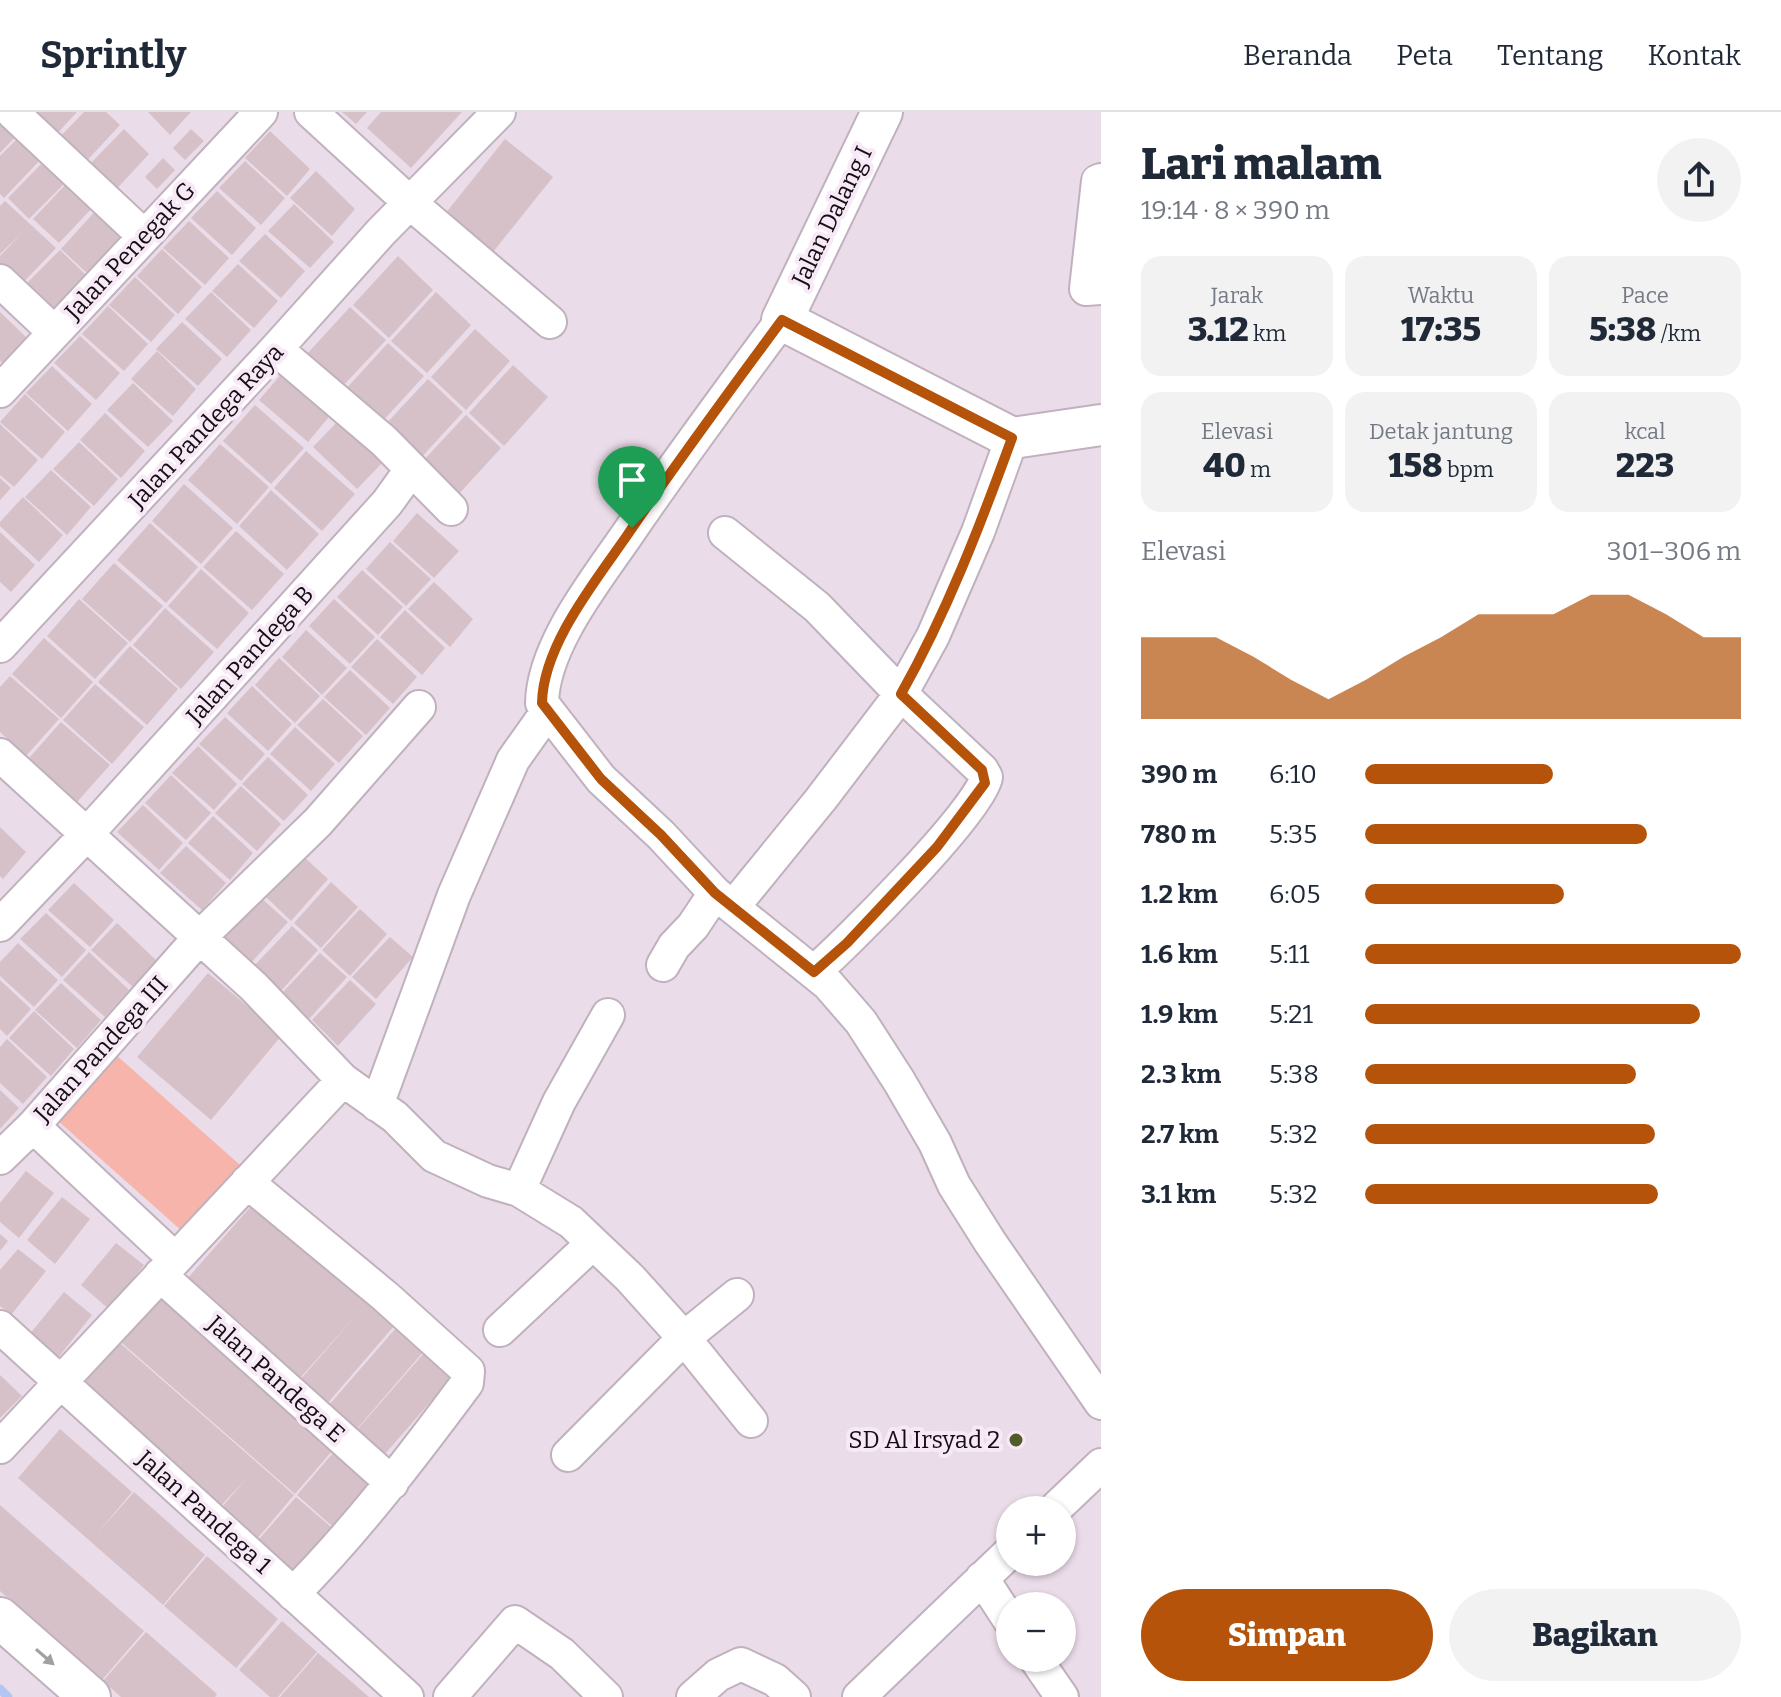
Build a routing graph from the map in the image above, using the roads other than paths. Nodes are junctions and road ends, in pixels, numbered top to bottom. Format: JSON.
{"nodes":[{"id":1,"x":12,"y":112,"type":"edge"},
{"id":2,"x":261,"y":112,"type":"edge"},
{"id":3,"x":311,"y":112,"type":"edge"},
{"id":4,"x":499,"y":112,"type":"edge"},
{"id":5,"x":882,"y":112,"type":"edge"},
{"id":6,"x":1101,"y":180,"type":"edge"},
{"id":7,"x":409,"y":202,"type":"junction"},
{"id":8,"x":144,"y":236,"type":"junction"},
{"id":9,"x":0,"y":281,"type":"edge"},
{"id":10,"x":1101,"y":288,"type":"edge"},
{"id":11,"x":782,"y":320,"type":"junction"},
{"id":12,"x":550,"y":322,"type":"dead end"},
{"id":13,"x":54,"y":332,"type":"junction"},
{"id":14,"x":276,"y":349,"type":"junction"},
{"id":15,"x":0,"y":391,"type":"edge"},
{"id":16,"x":1101,"y":425,"type":"edge"},
{"id":17,"x":1012,"y":438,"type":"junction"},
{"id":18,"x":410,"y":471,"type":"junction"},
{"id":19,"x":451,"y":509,"type":"dead end"},
{"id":20,"x":725,"y":533,"type":"dead end"},
{"id":21,"x":0,"y":646,"type":"edge"},
{"id":22,"x":901,"y":694,"type":"junction"},
{"id":23,"x":419,"y":707,"type":"dead end"},
{"id":24,"x":543,"y":718,"type":"junction"},
{"id":25,"x":0,"y":755,"type":"edge"},
{"id":26,"x":86,"y":835,"type":"junction"},
{"id":27,"x":452,"y":876,"type":"dead end"},
{"id":28,"x":724,"y":900,"type":"junction"},
{"id":29,"x":0,"y":925,"type":"edge"},
{"id":30,"x":200,"y":937,"type":"junction"},
{"id":31,"x":663,"y":965,"type":"dead end"},
{"id":32,"x":814,"y":972,"type":"junction"},
{"id":33,"x":608,"y":1015,"type":"dead end"},
{"id":34,"x":343,"y":1080,"type":"junction"},
{"id":35,"x":377,"y":1105,"type":"junction"},
{"id":36,"x":33,"y":1126,"type":"junction"},
{"id":37,"x":0,"y":1158,"type":"edge"},
{"id":38,"x":247,"y":1182,"type":"junction"},
{"id":39,"x":519,"y":1190,"type":"junction"},
{"id":40,"x":593,"y":1243,"type":"junction"},
{"id":41,"x":168,"y":1267,"type":"junction"},
{"id":42,"x":737,"y":1295,"type":"dead end"},
{"id":43,"x":0,"y":1327,"type":"edge"},
{"id":44,"x":500,"y":1330,"type":"dead end"},
{"id":45,"x":684,"y":1338,"type":"junction"},
{"id":46,"x":59,"y":1381,"type":"junction"},
{"id":47,"x":1101,"y":1403,"type":"edge"},
{"id":48,"x":751,"y":1421,"type":"dead end"},
{"id":49,"x":0,"y":1447,"type":"edge"},
{"id":50,"x":568,"y":1455,"type":"dead end"},
{"id":51,"x":1101,"y":1465,"type":"edge"},
{"id":52,"x":392,"y":1483,"type":"junction"},
{"id":53,"x":1069,"y":1496,"type":"edge"},
{"id":54,"x":996,"y":1565,"type":"edge"},
{"id":55,"x":982,"y":1578,"type":"junction"},
{"id":56,"x":293,"y":1594,"type":"junction"},
{"id":57,"x":996,"y":1600,"type":"edge"},
{"id":58,"x":0,"y":1618,"type":"edge"},
{"id":59,"x":1045,"y":1672,"type":"edge"},
{"id":60,"x":90,"y":1697,"type":"edge"},
{"id":61,"x":407,"y":1697,"type":"edge"},
{"id":62,"x":450,"y":1697,"type":"edge"},
{"id":63,"x":606,"y":1697,"type":"edge"},
{"id":64,"x":693,"y":1697,"type":"edge"},
{"id":65,"x":794,"y":1697,"type":"edge"},
{"id":66,"x":859,"y":1697,"type":"edge"},
{"id":67,"x":1062,"y":1697,"type":"edge"}],
"edges":[{"from":1,"to":8,"type":"street"},
{"from":2,"to":8,"type":"street","name":"Jalan Penegak G"},
{"from":3,"to":7,"type":"street"},
{"from":4,"to":7,"type":"street","name":"Jalan Pandega Raya"},
{"from":5,"to":11,"type":"street","name":"Jalan Dalang I"},
{"from":6,"to":10,"type":"street"},
{"from":7,"to":12,"type":"street"},
{"from":7,"to":14,"type":"street","name":"Jalan Pandega Raya"},
{"from":8,"to":13,"type":"street","name":"Jalan Penegak G"},
{"from":9,"to":13,"type":"street"},
{"from":11,"to":17,"type":"street"},
{"from":11,"to":24,"type":"street"},
{"from":13,"to":15,"type":"street","name":"Jalan Penegak G"},
{"from":14,"to":18,"type":"street"},
{"from":14,"to":21,"type":"street","name":"Jalan Pandega Raya"},
{"from":16,"to":17,"type":"street"},
{"from":17,"to":22,"type":"street"},
{"from":18,"to":19,"type":"street"},
{"from":18,"to":26,"type":"street","name":"Jalan Pandega B"},
{"from":20,"to":22,"type":"street"},
{"from":22,"to":28,"type":"street"},
{"from":22,"to":32,"type":"street"},
{"from":23,"to":30,"type":"street","name":"Jalan Pandega III"},
{"from":24,"to":27,"type":"street"},
{"from":24,"to":28,"type":"street"},
{"from":24,"to":35,"type":"street"},
{"from":25,"to":26,"type":"street"},
{"from":26,"to":29,"type":"street","name":"Jalan Pandega B"},
{"from":26,"to":30,"type":"street"},
{"from":28,"to":31,"type":"street"},
{"from":28,"to":32,"type":"street"},
{"from":30,"to":34,"type":"street"},
{"from":30,"to":36,"type":"street","name":"Jalan Pandega III"},
{"from":32,"to":47,"type":"street"},
{"from":33,"to":39,"type":"street"},
{"from":34,"to":35,"type":"street"},
{"from":34,"to":38,"type":"street"},
{"from":35,"to":39,"type":"street"},
{"from":36,"to":37,"type":"street","name":"Jalan Pandega III"},
{"from":36,"to":41,"type":"street","name":"Jalan Pandega E"},
{"from":38,"to":41,"type":"street"},
{"from":38,"to":52,"type":"street"},
{"from":39,"to":40,"type":"street"},
{"from":40,"to":44,"type":"street"},
{"from":40,"to":45,"type":"street"},
{"from":41,"to":46,"type":"street"},
{"from":41,"to":52,"type":"street","name":"Jalan Pandega E"},
{"from":42,"to":45,"type":"street"},
{"from":43,"to":46,"type":"street","name":"Jalan Pandega 1"},
{"from":45,"to":48,"type":"street"},
{"from":45,"to":50,"type":"street"},
{"from":46,"to":49,"type":"street"},
{"from":46,"to":56,"type":"street","name":"Jalan Pandega 1"},
{"from":51,"to":53,"type":"street"},
{"from":52,"to":56,"type":"street"},
{"from":54,"to":55,"type":"street"},
{"from":55,"to":57,"type":"street"},
{"from":55,"to":66,"type":"street"},
{"from":56,"to":61,"type":"street","name":"Jalan Pandega 1"},
{"from":58,"to":60,"type":"street","one_way":true},
{"from":59,"to":67,"type":"street"},
{"from":62,"to":63,"type":"street"},
{"from":64,"to":65,"type":"street"}]}
